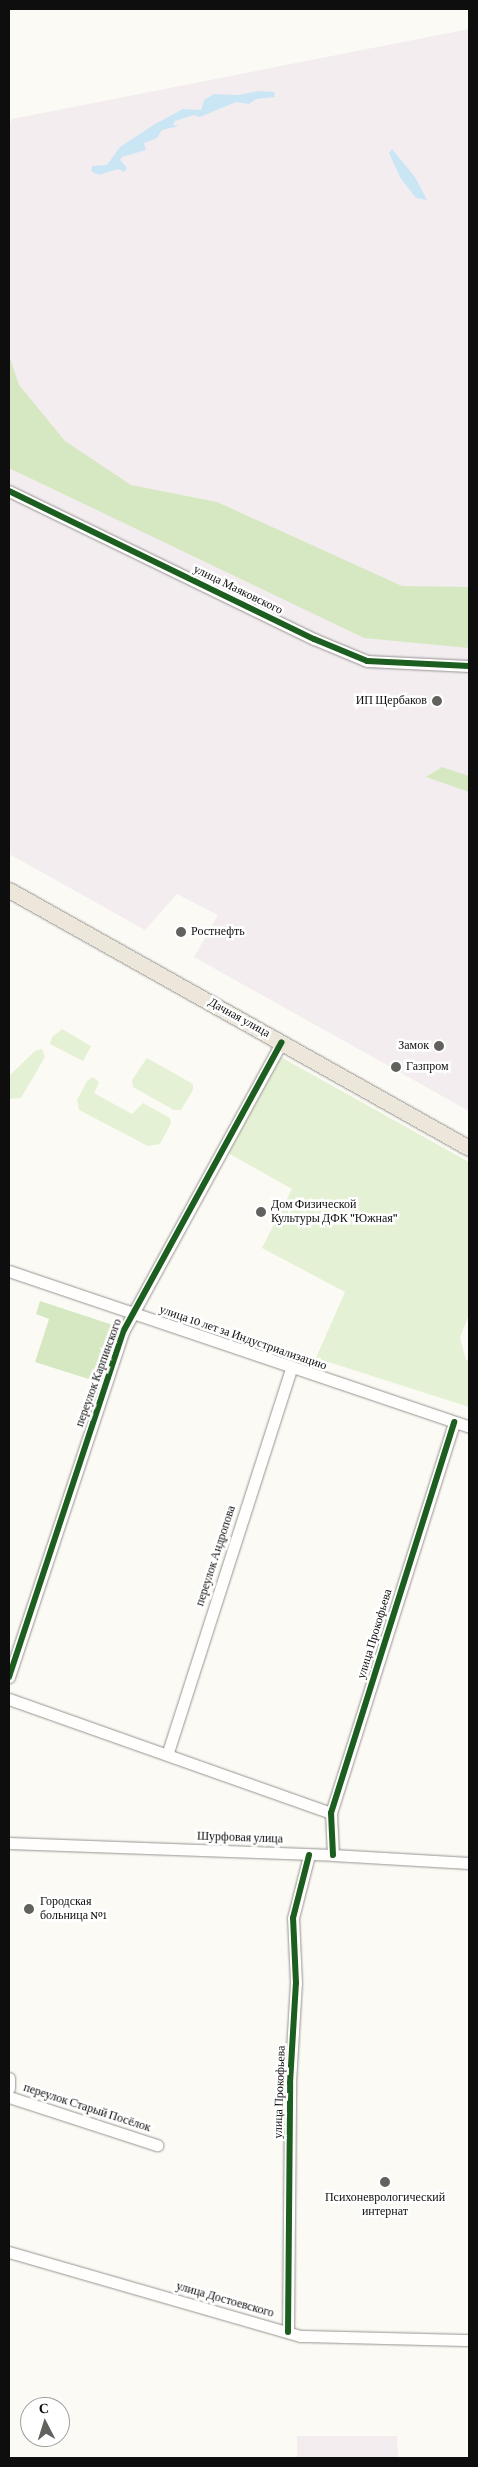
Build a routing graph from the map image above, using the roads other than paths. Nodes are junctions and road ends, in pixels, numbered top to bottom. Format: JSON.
{"nodes":[{"id":1,"x":9,"y":491,"type":"edge"},
{"id":2,"x":469,"y":666,"type":"edge"},
{"id":3,"x":10,"y":888,"type":"edge"},
{"id":4,"x":284,"y":1039,"type":"junction"},
{"id":5,"x":469,"y":1139,"type":"edge"},
{"id":6,"x":469,"y":1148,"type":"edge"},
{"id":7,"x":9,"y":1271,"type":"edge"},
{"id":8,"x":132,"y":1314,"type":"junction"},
{"id":9,"x":291,"y":1369,"type":"junction"},
{"id":10,"x":454,"y":1422,"type":"junction"},
{"id":11,"x":469,"y":1427,"type":"edge"},
{"id":12,"x":9,"y":1677,"type":"edge"},
{"id":13,"x":9,"y":1699,"type":"edge"},
{"id":14,"x":168,"y":1752,"type":"junction"},
{"id":15,"x":331,"y":1813,"type":"junction"},
{"id":16,"x":9,"y":1843,"type":"edge"},
{"id":17,"x":309,"y":1854,"type":"junction"},
{"id":18,"x":333,"y":1855,"type":"junction"},
{"id":19,"x":469,"y":1863,"type":"edge"},
{"id":20,"x":9,"y":2097,"type":"edge"},
{"id":21,"x":157,"y":2145,"type":"dead end"},
{"id":22,"x":9,"y":2252,"type":"edge"},
{"id":23,"x":288,"y":2332,"type":"junction"},
{"id":24,"x":469,"y":2340,"type":"edge"}],
"edges":[{"from":1,"to":2,"type":"street","name":"улица Маяковского"},
{"from":3,"to":4,"type":"main road","name":"Дачная улица"},
{"from":4,"to":5,"type":"main road","name":"Дачная улица"},
{"from":4,"to":6,"type":"main road","name":"Дачная улица"},
{"from":4,"to":8,"type":"street","name":"переулок Карпинского"},
{"from":7,"to":8,"type":"street","name":"улица 10 лет за Индустриализацию"},
{"from":8,"to":9,"type":"street","name":"улица 10 лет за Индустриализацию"},
{"from":8,"to":12,"type":"street","name":"переулок Карпинского"},
{"from":9,"to":10,"type":"street","name":"улица 10 лет за Индустриализацию"},
{"from":9,"to":14,"type":"street","name":"переулок Андропова"},
{"from":10,"to":11,"type":"street","name":"улица 10 лет за Индустриализацию"},
{"from":10,"to":15,"type":"street","name":"улица Прокофьева"},
{"from":13,"to":14,"type":"street"},
{"from":14,"to":15,"type":"street"},
{"from":15,"to":18,"type":"street","name":"улица Прокофьева"},
{"from":16,"to":17,"type":"street","name":"Шурфовая улица"},
{"from":17,"to":18,"type":"street","name":"Шурфовая улица"},
{"from":17,"to":23,"type":"street","name":"улица Прокофьева"},
{"from":18,"to":19,"type":"street","name":"Шурфовая улица"},
{"from":20,"to":21,"type":"street","name":"переулок Старый Посёлок"},
{"from":22,"to":23,"type":"street","name":"улица Достоевского"},
{"from":23,"to":24,"type":"street","name":"улица Достоевского"}]}
